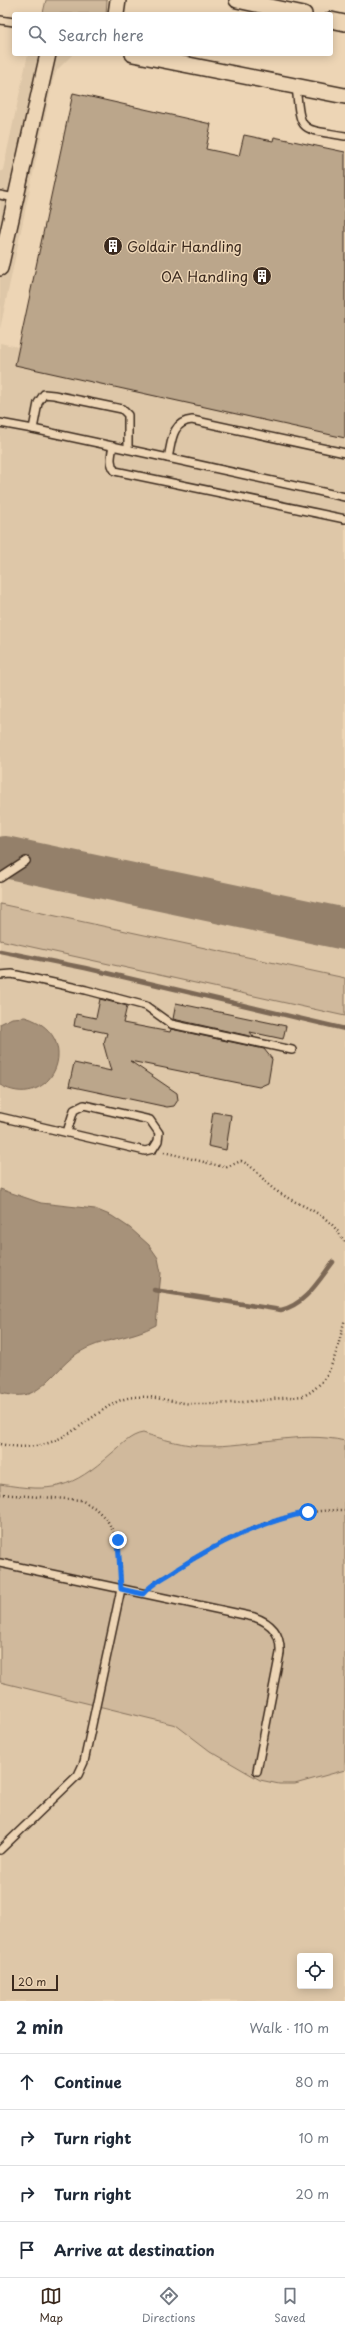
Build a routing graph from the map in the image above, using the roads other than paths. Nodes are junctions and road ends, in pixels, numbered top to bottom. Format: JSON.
{"nodes":[{"id":1,"x":118,"y":0,"type":"edge"},
{"id":2,"x":237,"y":0,"type":"edge"},
{"id":3,"x":262,"y":3,"type":"edge"},
{"id":4,"x":116,"y":12,"type":"edge"},
{"id":5,"x":296,"y":12,"type":"edge"},
{"id":6,"x":0,"y":20,"type":"edge"},
{"id":7,"x":333,"y":20,"type":"edge"},
{"id":8,"x":345,"y":22,"type":"edge"},
{"id":9,"x":12,"y":24,"type":"edge"},
{"id":10,"x":48,"y":56,"type":"edge"},
{"id":11,"x":142,"y":56,"type":"edge"},
{"id":12,"x":296,"y":86,"type":"junction"},
{"id":13,"x":345,"y":96,"type":"edge"},
{"id":14,"x":345,"y":136,"type":"edge"},
{"id":15,"x":0,"y":195,"type":"edge"},
{"id":16,"x":15,"y":198,"type":"junction"},
{"id":17,"x":5,"y":222,"type":"edge"},
{"id":18,"x":0,"y":268,"type":"edge"},
{"id":19,"x":0,"y":423,"type":"edge"},
{"id":20,"x":33,"y":429,"type":"junction"},
{"id":21,"x":113,"y":446,"type":"junction"},
{"id":22,"x":128,"y":449,"type":"junction"},
{"id":23,"x":345,"y":453,"type":"edge"},
{"id":24,"x":168,"y":458,"type":"junction"},
{"id":25,"x":345,"y":497,"type":"edge"},
{"id":26,"x":345,"y":519,"type":"edge"},
{"id":27,"x":26,"y":861,"type":"dead end"},
{"id":28,"x":0,"y":878,"type":"edge"},
{"id":29,"x":0,"y":975,"type":"edge"},
{"id":30,"x":292,"y":1050,"type":"dead end"},
{"id":31,"x":0,"y":1117,"type":"edge"},
{"id":32,"x":67,"y":1132,"type":"junction"},
{"id":33,"x":0,"y":1563,"type":"edge"},
{"id":34,"x":121,"y":1589,"type":"junction"},
{"id":35,"x":257,"y":1771,"type":"dead end"},
{"id":36,"x":0,"y":1850,"type":"edge"}],
"edges":[{"from":1,"to":4,"type":"street"},
{"from":2,"to":3,"type":"street"},
{"from":3,"to":5,"type":"street"},
{"from":6,"to":9,"type":"lane"},
{"from":7,"to":8,"type":"street"},
{"from":10,"to":16,"type":"street"},
{"from":11,"to":12,"type":"street"},
{"from":12,"to":13,"type":"street"},
{"from":12,"to":14,"type":"lane"},
{"from":15,"to":16,"type":"lane"},
{"from":16,"to":17,"type":"street"},
{"from":17,"to":18,"type":"street"},
{"from":19,"to":20,"type":"lane"},
{"from":20,"to":21,"type":"lane"},
{"from":20,"to":22,"type":"lane"},
{"from":21,"to":22,"type":"lane"},
{"from":21,"to":26,"type":"lane"},
{"from":22,"to":24,"type":"lane"},
{"from":23,"to":24,"type":"lane"},
{"from":24,"to":25,"type":"lane"},
{"from":27,"to":28,"type":"lane"},
{"from":29,"to":30,"type":"lane"},
{"from":31,"to":32,"type":"lane"},
{"from":32,"to":32,"type":"lane"},
{"from":33,"to":34,"type":"lane"},
{"from":34,"to":35,"type":"lane"},
{"from":34,"to":36,"type":"lane"}]}
